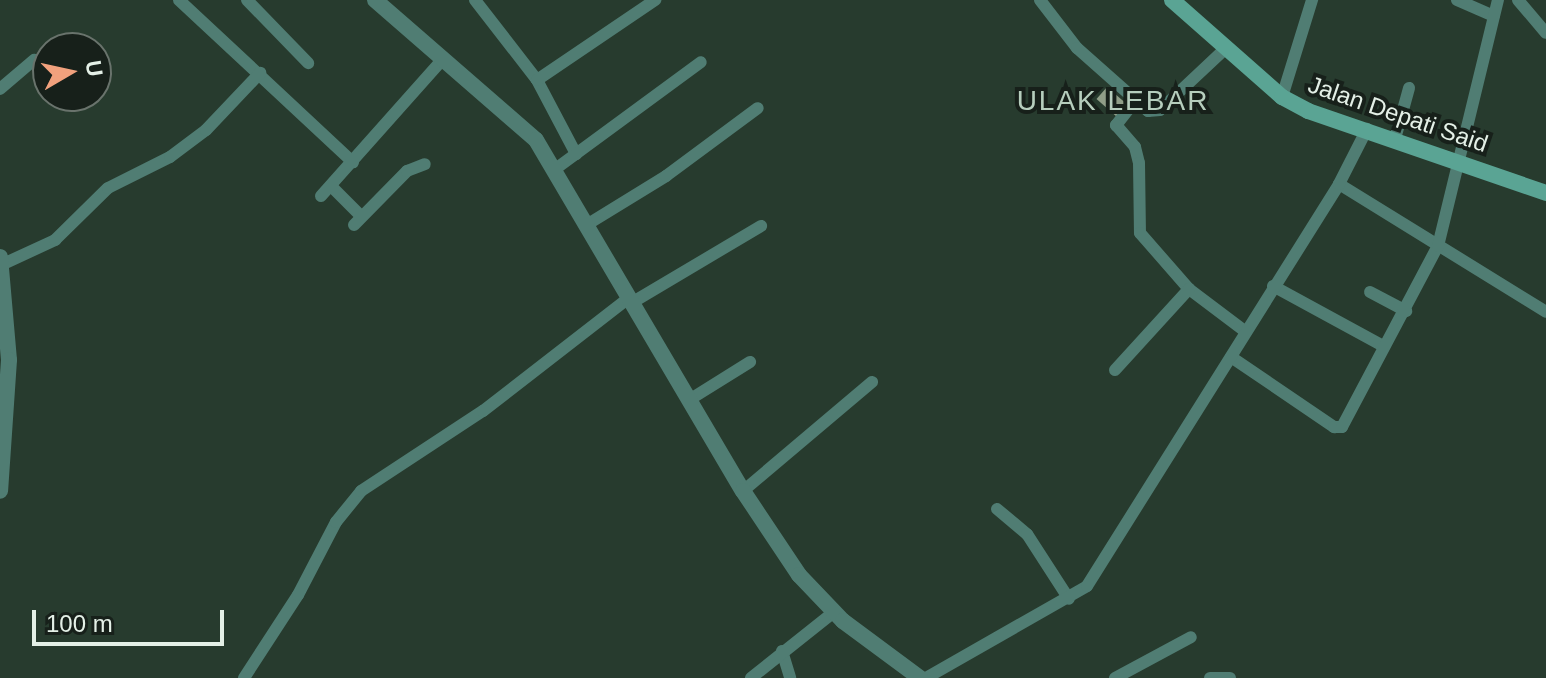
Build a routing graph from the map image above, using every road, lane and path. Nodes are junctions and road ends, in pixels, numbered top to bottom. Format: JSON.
{"nodes":[{"id":1,"x":179,"y":0,"type":"edge"},
{"id":2,"x":247,"y":0,"type":"edge"},
{"id":3,"x":475,"y":0,"type":"edge"},
{"id":4,"x":655,"y":0,"type":"edge"},
{"id":5,"x":1040,"y":0,"type":"edge"},
{"id":6,"x":1173,"y":0,"type":"edge"},
{"id":7,"x":1312,"y":0,"type":"edge"},
{"id":8,"x":1457,"y":0,"type":"edge"},
{"id":9,"x":1498,"y":0,"type":"edge"},
{"id":10,"x":1518,"y":0,"type":"edge"},
{"id":11,"x":379,"y":1,"type":"edge"},
{"id":12,"x":1494,"y":16,"type":"junction"},
{"id":13,"x":1546,"y":33,"type":"edge"},
{"id":14,"x":1225,"y":49,"type":"junction"},
{"id":15,"x":443,"y":59,"type":"junction"},
{"id":16,"x":32,"y":62,"type":"edge"},
{"id":17,"x":701,"y":62,"type":"dead end"},
{"id":18,"x":308,"y":63,"type":"dead end"},
{"id":19,"x":260,"y":73,"type":"junction"},
{"id":20,"x":537,"y":80,"type":"junction"},
{"id":21,"x":1409,"y":88,"type":"dead end"},
{"id":22,"x":0,"y":89,"type":"edge"},
{"id":23,"x":1282,"y":97,"type":"junction"},
{"id":24,"x":1135,"y":101,"type":"junction"},
{"id":25,"x":758,"y":108,"type":"dead end"},
{"id":26,"x":1367,"y":129,"type":"junction"},
{"id":27,"x":1395,"y":139,"type":"junction"},
{"id":28,"x":576,"y":154,"type":"junction"},
{"id":29,"x":1461,"y":161,"type":"junction"},
{"id":30,"x":353,"y":162,"type":"junction"},
{"id":31,"x":425,"y":164,"type":"dead end"},
{"id":32,"x":554,"y":170,"type":"junction"},
{"id":33,"x":1339,"y":184,"type":"junction"},
{"id":34,"x":331,"y":186,"type":"junction"},
{"id":35,"x":1544,"y":189,"type":"edge"},
{"id":36,"x":321,"y":196,"type":"dead end"},
{"id":37,"x":588,"y":224,"type":"junction"},
{"id":38,"x":761,"y":226,"type":"dead end"},
{"id":39,"x":1438,"y":246,"type":"junction"},
{"id":40,"x":1,"y":261,"type":"edge"},
{"id":41,"x":1273,"y":286,"type":"junction"},
{"id":42,"x":1189,"y":289,"type":"junction"},
{"id":43,"x":1370,"y":292,"type":"dead end"},
{"id":44,"x":631,"y":299,"type":"junction"},
{"id":45,"x":1406,"y":311,"type":"junction"},
{"id":46,"x":1546,"y":312,"type":"edge"},
{"id":47,"x":1246,"y":332,"type":"junction"},
{"id":48,"x":1383,"y":346,"type":"junction"},
{"id":49,"x":1231,"y":357,"type":"junction"},
{"id":50,"x":750,"y":362,"type":"dead end"},
{"id":51,"x":1115,"y":370,"type":"dead end"},
{"id":52,"x":872,"y":382,"type":"dead end"},
{"id":53,"x":689,"y":400,"type":"junction"},
{"id":54,"x":0,"y":491,"type":"edge"},
{"id":55,"x":743,"y":491,"type":"junction"},
{"id":56,"x":997,"y":509,"type":"dead end"},
{"id":57,"x":1069,"y":599,"type":"junction"},
{"id":58,"x":834,"y":612,"type":"junction"},
{"id":59,"x":1191,"y":637,"type":"dead end"},
{"id":60,"x":782,"y":651,"type":"junction"},
{"id":61,"x":244,"y":678,"type":"edge"},
{"id":62,"x":751,"y":678,"type":"edge"},
{"id":63,"x":790,"y":678,"type":"edge"},
{"id":64,"x":923,"y":678,"type":"edge"},
{"id":65,"x":1115,"y":678,"type":"edge"},
{"id":66,"x":1210,"y":678,"type":"edge"},
{"id":67,"x":1230,"y":678,"type":"edge"}],
"edges":[{"from":1,"to":19,"type":"street"},
{"from":2,"to":18,"type":"street"},
{"from":3,"to":20,"type":"street"},
{"from":4,"to":20,"type":"street"},
{"from":5,"to":24,"type":"street"},
{"from":6,"to":14,"type":"main road","name":"Jalan Depati Said"},
{"from":7,"to":23,"type":"street"},
{"from":8,"to":12,"type":"street"},
{"from":9,"to":12,"type":"street"},
{"from":10,"to":13,"type":"street"},
{"from":11,"to":15,"type":"street"},
{"from":12,"to":29,"type":"street"},
{"from":14,"to":23,"type":"main road","name":"Jalan Depati Said"},
{"from":14,"to":24,"type":"street"},
{"from":15,"to":30,"type":"street"},
{"from":15,"to":32,"type":"street"},
{"from":16,"to":22,"type":"street"},
{"from":17,"to":28,"type":"street"},
{"from":19,"to":30,"type":"street"},
{"from":19,"to":40,"type":"street"},
{"from":20,"to":28,"type":"street"},
{"from":21,"to":27,"type":"street"},
{"from":23,"to":26,"type":"main road","name":"Jalan Depati Said"},
{"from":24,"to":42,"type":"street"},
{"from":25,"to":37,"type":"street"},
{"from":26,"to":27,"type":"main road","name":"Jalan Depati Said"},
{"from":26,"to":33,"type":"street"},
{"from":27,"to":29,"type":"main road","name":"Jalan Depati Said"},
{"from":28,"to":32,"type":"street"},
{"from":29,"to":35,"type":"main road","name":"Jalan Depati Said"},
{"from":29,"to":39,"type":"street"},
{"from":30,"to":34,"type":"street"},
{"from":31,"to":34,"type":"street"},
{"from":32,"to":37,"type":"street"},
{"from":33,"to":39,"type":"street"},
{"from":33,"to":41,"type":"street"},
{"from":34,"to":36,"type":"street"},
{"from":37,"to":44,"type":"street"},
{"from":38,"to":44,"type":"street"},
{"from":39,"to":45,"type":"street"},
{"from":39,"to":46,"type":"street"},
{"from":40,"to":54,"type":"street"},
{"from":41,"to":47,"type":"street"},
{"from":41,"to":48,"type":"street"},
{"from":42,"to":47,"type":"street"},
{"from":42,"to":51,"type":"street"},
{"from":43,"to":45,"type":"street"},
{"from":44,"to":53,"type":"street"},
{"from":44,"to":61,"type":"street"},
{"from":45,"to":48,"type":"street"},
{"from":47,"to":49,"type":"street"},
{"from":48,"to":49,"type":"street"},
{"from":49,"to":57,"type":"street"},
{"from":50,"to":53,"type":"street"},
{"from":52,"to":55,"type":"street"},
{"from":53,"to":55,"type":"street"},
{"from":55,"to":58,"type":"street"},
{"from":56,"to":57,"type":"street"},
{"from":57,"to":64,"type":"street"},
{"from":58,"to":60,"type":"street"},
{"from":58,"to":64,"type":"street"},
{"from":59,"to":65,"type":"street"},
{"from":60,"to":62,"type":"street"},
{"from":60,"to":63,"type":"street"},
{"from":66,"to":67,"type":"street"}]}
